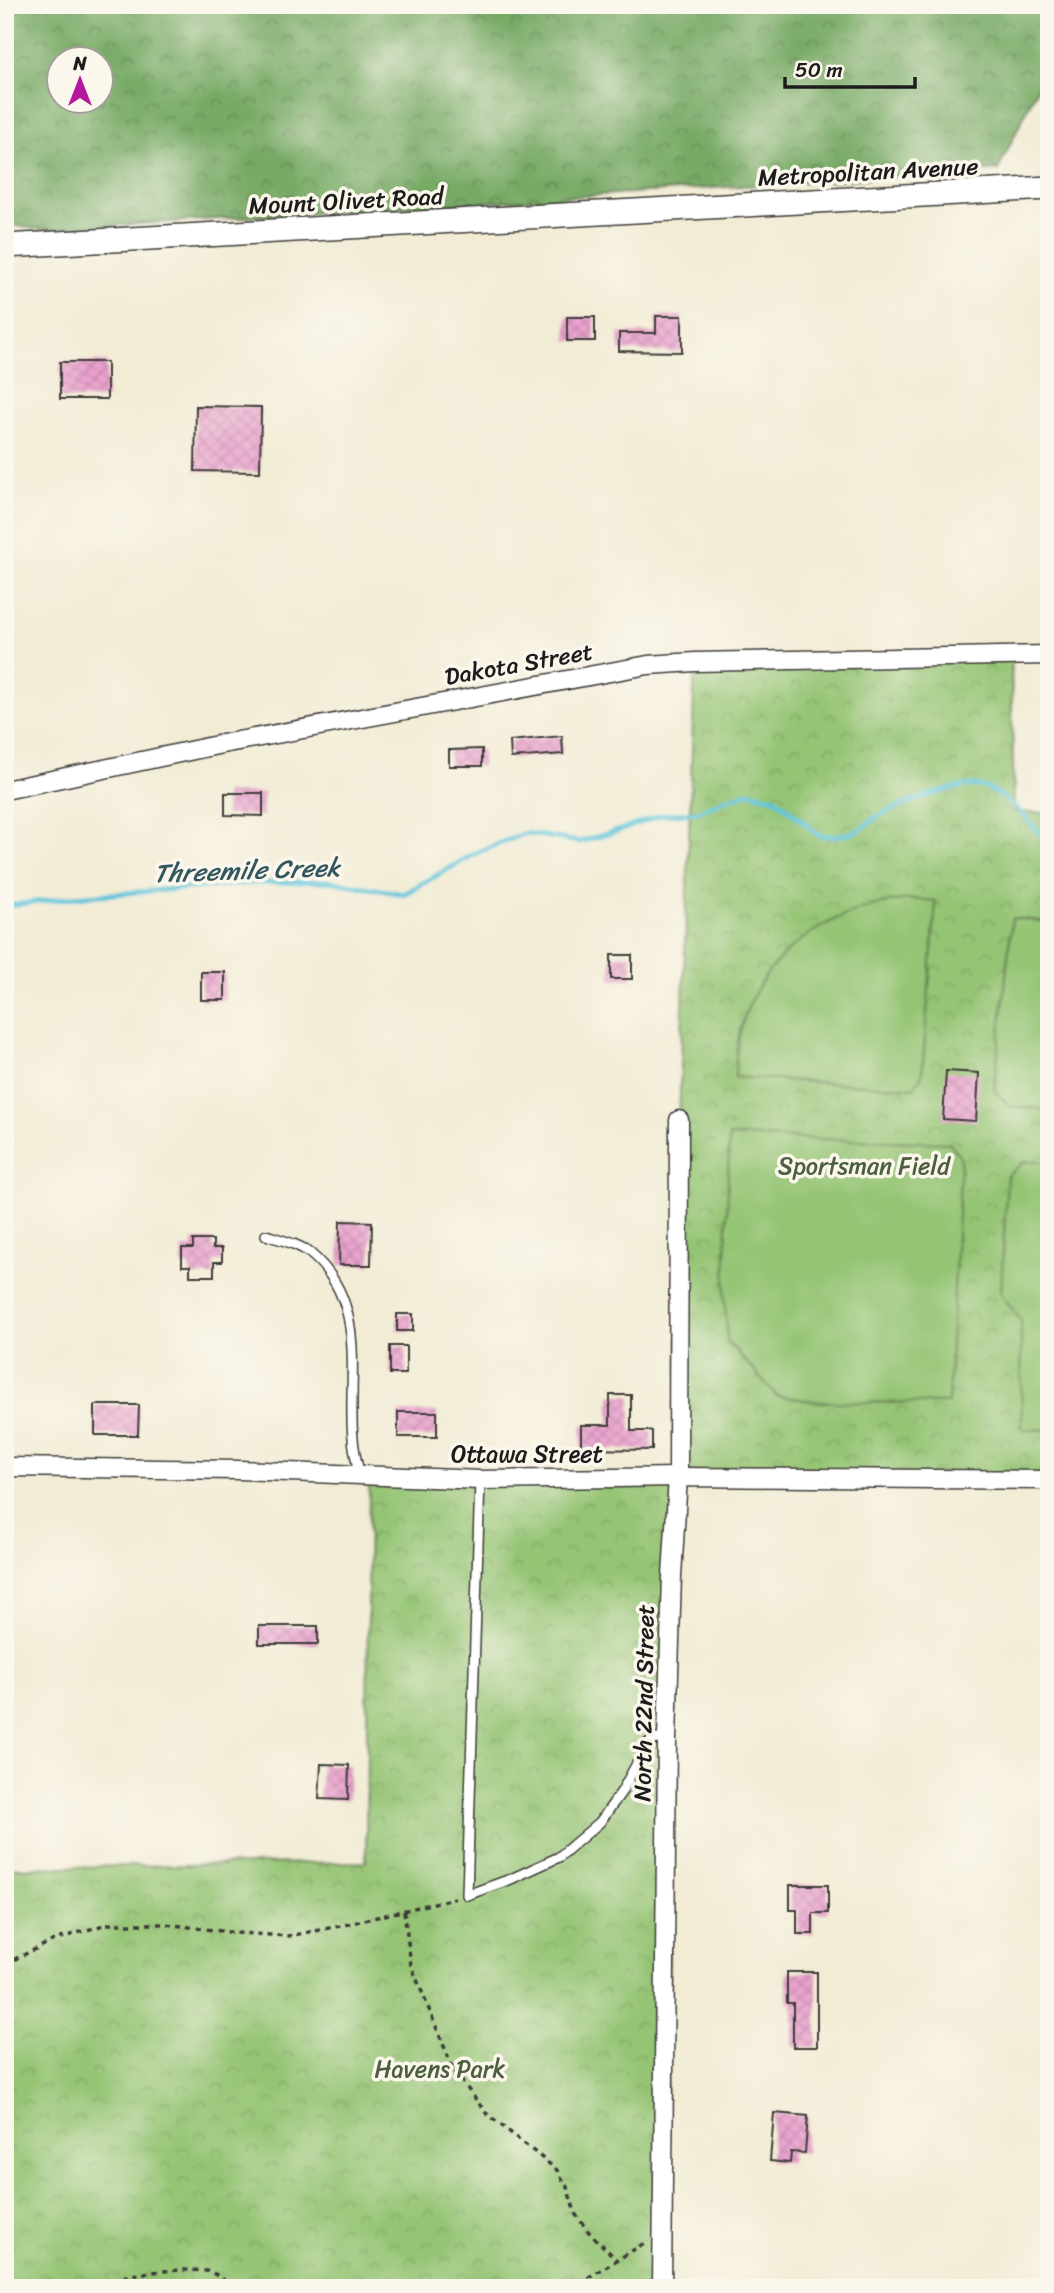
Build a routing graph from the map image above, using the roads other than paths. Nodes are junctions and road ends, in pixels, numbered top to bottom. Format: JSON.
{"nodes":[{"id":1,"x":1049,"y":188,"type":"edge"},
{"id":2,"x":689,"y":208,"type":"joint"},
{"id":3,"x":5,"y":246,"type":"edge"},
{"id":4,"x":1049,"y":655,"type":"edge"},
{"id":5,"x":5,"y":790,"type":"edge"},
{"id":6,"x":680,"y":1120,"type":"dead end"},
{"id":7,"x":267,"y":1235,"type":"dead end"},
{"id":8,"x":5,"y":1467,"type":"edge"},
{"id":9,"x":360,"y":1474,"type":"junction"},
{"id":10,"x":678,"y":1478,"type":"junction"},
{"id":11,"x":1049,"y":1479,"type":"edge"},
{"id":12,"x":480,"y":1480,"type":"junction"},
{"id":13,"x":667,"y":1739,"type":"junction"},
{"id":14,"x":662,"y":2288,"type":"edge"}],
"edges":[{"from":1,"to":2,"type":"street","name":"Metropolitan Avenue"},
{"from":2,"to":3,"type":"street","name":"Mount Olivet Road"},
{"from":4,"to":5,"type":"street","name":"Dakota Street"},
{"from":6,"to":10,"type":"street","name":"North 22nd Street"},
{"from":7,"to":9,"type":"lane"},
{"from":8,"to":9,"type":"street","name":"Ottawa Street"},
{"from":9,"to":12,"type":"street","name":"Ottawa Street"},
{"from":10,"to":11,"type":"street","name":"Ottawa Street"},
{"from":10,"to":12,"type":"street","name":"Ottawa Street"},
{"from":10,"to":13,"type":"street","name":"North 22nd Street"},
{"from":12,"to":13,"type":"lane"},
{"from":13,"to":14,"type":"street","name":"North 22nd Street"}]}
